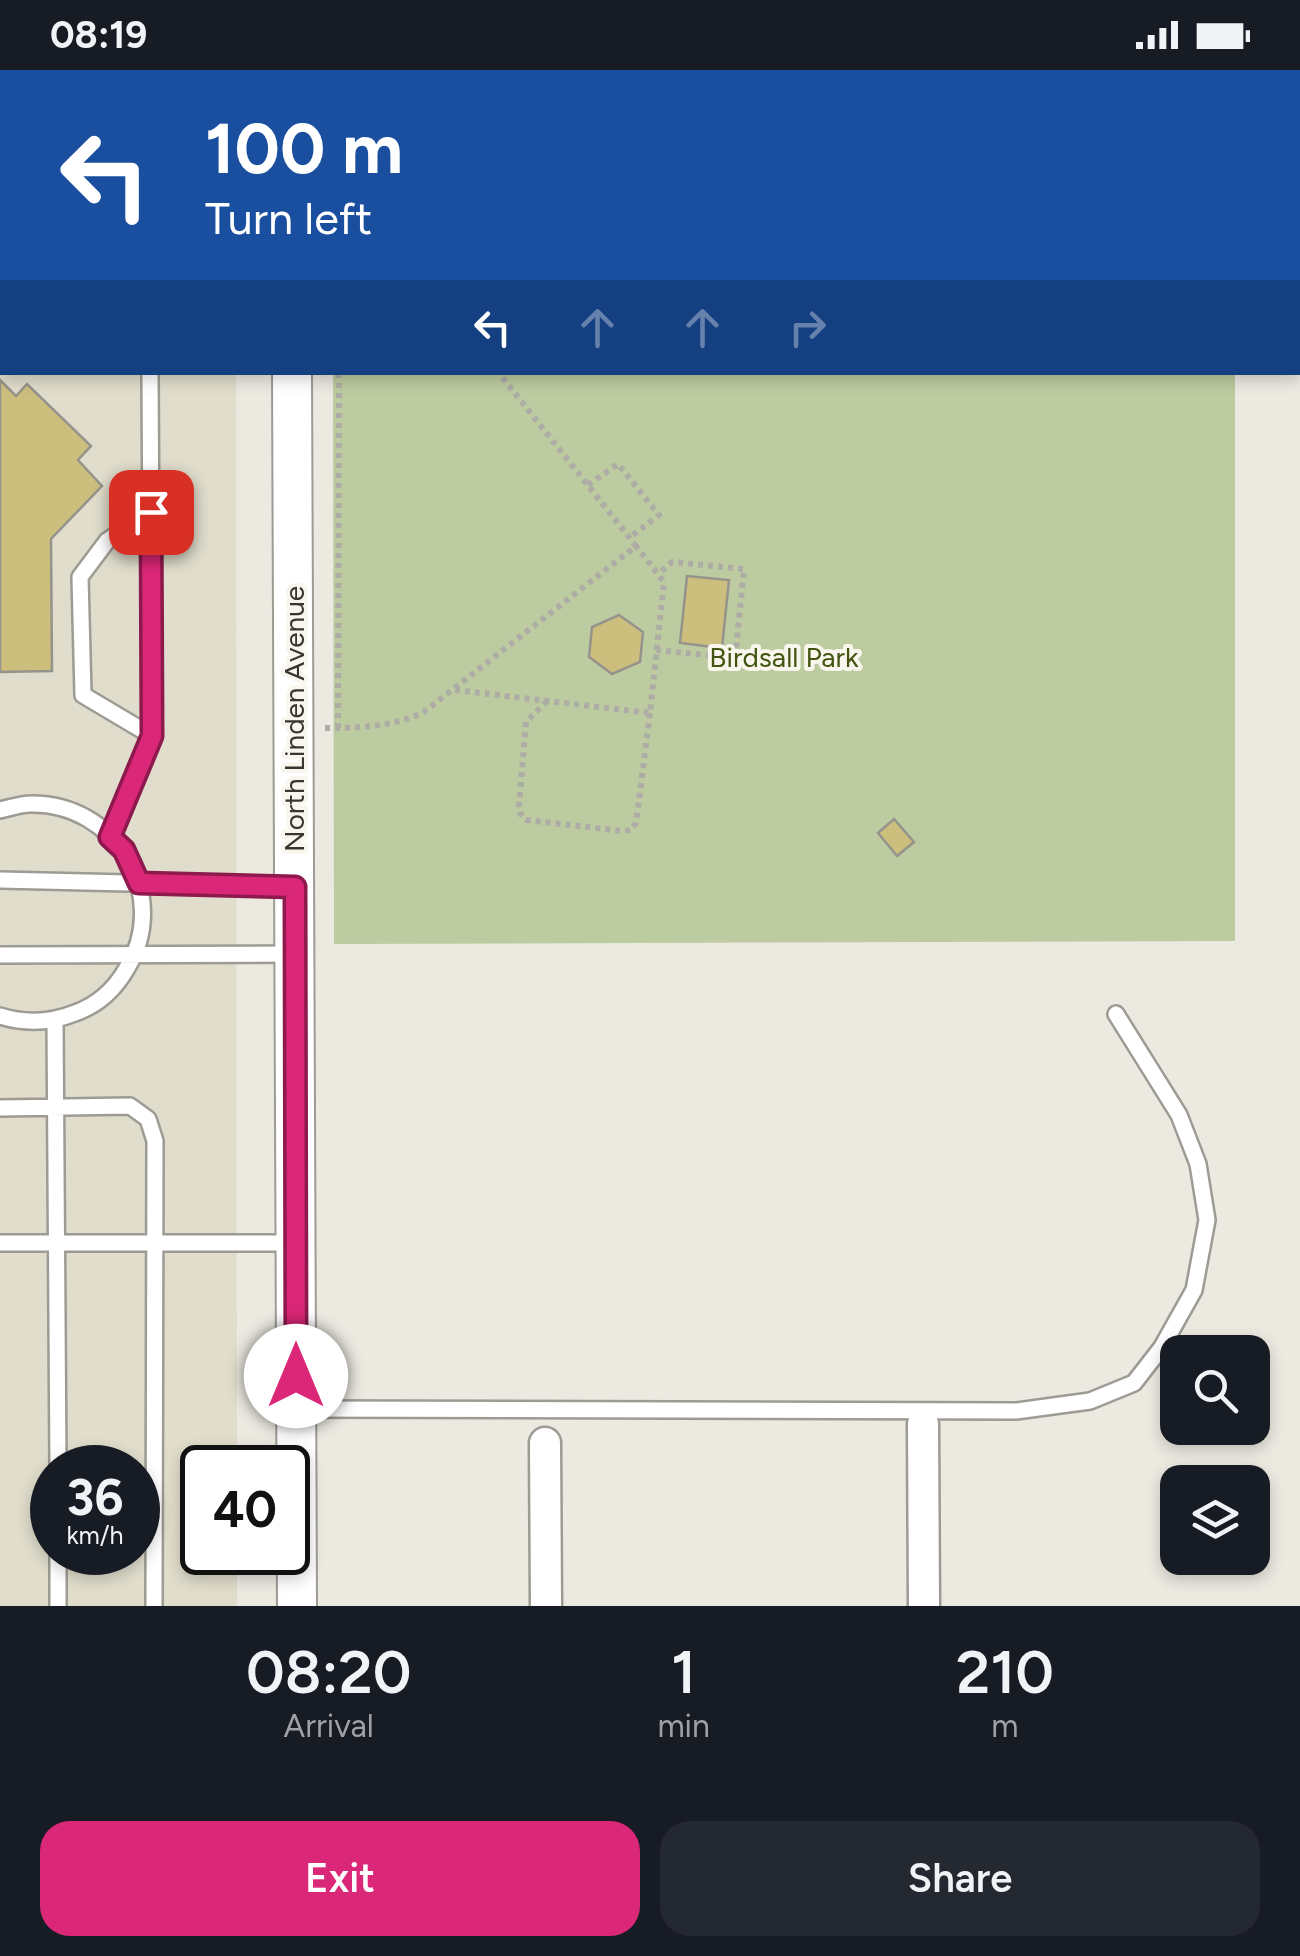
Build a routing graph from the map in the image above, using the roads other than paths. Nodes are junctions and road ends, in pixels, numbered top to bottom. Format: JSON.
{"nodes":[{"id":1,"x":150,"y":375,"type":"edge"},
{"id":2,"x":292,"y":375,"type":"edge"},
{"id":3,"x":151,"y":512,"type":"junction"},
{"id":4,"x":152,"y":736,"type":"junction"},
{"id":5,"x":0,"y":810,"type":"edge"},
{"id":6,"x":110,"y":837,"type":"junction"},
{"id":7,"x":0,"y":880,"type":"edge"},
{"id":8,"x":139,"y":883,"type":"junction"},
{"id":9,"x":295,"y":887,"type":"junction"},
{"id":10,"x":135,"y":954,"type":"junction"},
{"id":11,"x":295,"y":954,"type":"junction"},
{"id":12,"x":0,"y":955,"type":"edge"},
{"id":13,"x":1116,"y":1014,"type":"dead end"},
{"id":14,"x":0,"y":1016,"type":"edge"},
{"id":15,"x":55,"y":1021,"type":"junction"},
{"id":16,"x":56,"y":1107,"type":"junction"},
{"id":17,"x":0,"y":1108,"type":"edge"},
{"id":18,"x":0,"y":1243,"type":"edge"},
{"id":19,"x":56,"y":1243,"type":"junction"},
{"id":20,"x":154,"y":1243,"type":"junction"},
{"id":21,"x":296,"y":1243,"type":"junction"},
{"id":22,"x":296,"y":1409,"type":"junction"},
{"id":23,"x":923,"y":1424,"type":"dead end"},
{"id":24,"x":545,"y":1443,"type":"dead end"},
{"id":25,"x":58,"y":1445,"type":"edge"},
{"id":26,"x":58,"y":1575,"type":"edge"},
{"id":27,"x":58,"y":1606,"type":"edge"},
{"id":28,"x":154,"y":1606,"type":"edge"},
{"id":29,"x":297,"y":1606,"type":"edge"},
{"id":30,"x":546,"y":1606,"type":"edge"},
{"id":31,"x":924,"y":1606,"type":"edge"}],
"edges":[{"from":1,"to":3,"type":"lane"},
{"from":2,"to":9,"type":"street","name":"North Linden Avenue"},
{"from":3,"to":4,"type":"lane"},
{"from":3,"to":4,"type":"lane"},
{"from":4,"to":6,"type":"lane"},
{"from":5,"to":6,"type":"lane"},
{"from":6,"to":8,"type":"lane"},
{"from":7,"to":8,"type":"lane"},
{"from":8,"to":9,"type":"lane"},
{"from":8,"to":10,"type":"lane"},
{"from":9,"to":11,"type":"street","name":"North Linden Avenue"},
{"from":10,"to":11,"type":"lane"},
{"from":10,"to":12,"type":"lane"},
{"from":10,"to":15,"type":"lane"},
{"from":11,"to":21,"type":"street","name":"North Linden Avenue"},
{"from":13,"to":22,"type":"lane"},
{"from":14,"to":15,"type":"lane"},
{"from":15,"to":16,"type":"lane"},
{"from":16,"to":17,"type":"lane"},
{"from":16,"to":19,"type":"lane"},
{"from":16,"to":20,"type":"lane"},
{"from":18,"to":19,"type":"lane"},
{"from":19,"to":20,"type":"lane"},
{"from":19,"to":25,"type":"lane"},
{"from":20,"to":21,"type":"lane"},
{"from":20,"to":28,"type":"lane"},
{"from":21,"to":22,"type":"street","name":"North Linden Avenue"},
{"from":22,"to":29,"type":"street","name":"North Linden Avenue"},
{"from":23,"to":31,"type":"street"},
{"from":24,"to":30,"type":"street"},
{"from":26,"to":27,"type":"lane"}]}
